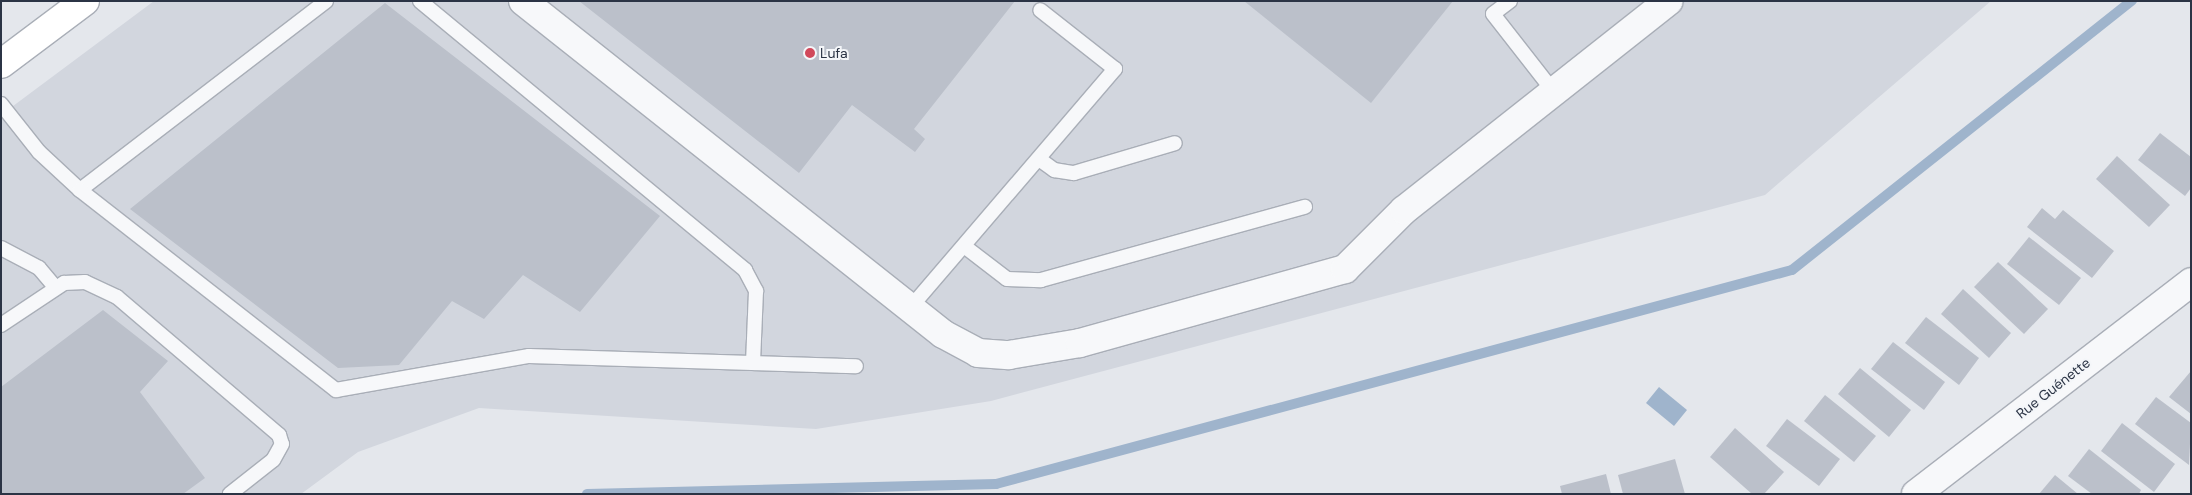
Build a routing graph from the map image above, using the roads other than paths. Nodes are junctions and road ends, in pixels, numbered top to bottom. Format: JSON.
{"nodes":[{"id":1,"x":86,"y":1,"type":"edge"},
{"id":2,"x":326,"y":1,"type":"edge"},
{"id":3,"x":420,"y":1,"type":"edge"},
{"id":4,"x":523,"y":1,"type":"edge"},
{"id":5,"x":1510,"y":1,"type":"edge"},
{"id":6,"x":1669,"y":1,"type":"edge"},
{"id":7,"x":1040,"y":10,"type":"dead end"},
{"id":8,"x":1,"y":64,"type":"edge"},
{"id":9,"x":1554,"y":92,"type":"junction"},
{"id":10,"x":1,"y":104,"type":"edge"},
{"id":11,"x":1175,"y":144,"type":"dead end"},
{"id":12,"x":1039,"y":159,"type":"junction"},
{"id":13,"x":80,"y":190,"type":"junction"},
{"id":14,"x":1305,"y":207,"type":"dead end"},
{"id":15,"x":964,"y":246,"type":"junction"},
{"id":16,"x":1,"y":248,"type":"edge"},
{"id":17,"x":2191,"y":282,"type":"edge"},
{"id":18,"x":54,"y":286,"type":"junction"},
{"id":19,"x":910,"y":308,"type":"junction"},
{"id":20,"x":1,"y":325,"type":"edge"},
{"id":21,"x":753,"y":363,"type":"junction"},
{"id":22,"x":856,"y":366,"type":"dead end"},
{"id":23,"x":230,"y":494,"type":"edge"},
{"id":24,"x":1916,"y":494,"type":"edge"}],
"edges":[{"from":1,"to":8,"type":"main road"},
{"from":2,"to":13,"type":"lane"},
{"from":3,"to":21,"type":"lane"},
{"from":4,"to":19,"type":"street"},
{"from":5,"to":9,"type":"lane"},
{"from":6,"to":9,"type":"street"},
{"from":7,"to":12,"type":"lane"},
{"from":9,"to":19,"type":"street"},
{"from":10,"to":13,"type":"lane"},
{"from":11,"to":12,"type":"lane"},
{"from":12,"to":15,"type":"lane"},
{"from":13,"to":21,"type":"lane"},
{"from":14,"to":15,"type":"lane"},
{"from":15,"to":19,"type":"lane"},
{"from":16,"to":18,"type":"lane"},
{"from":17,"to":24,"type":"street","name":"Rue Guénette"},
{"from":18,"to":20,"type":"lane"},
{"from":18,"to":23,"type":"lane"},
{"from":21,"to":22,"type":"lane"}]}
